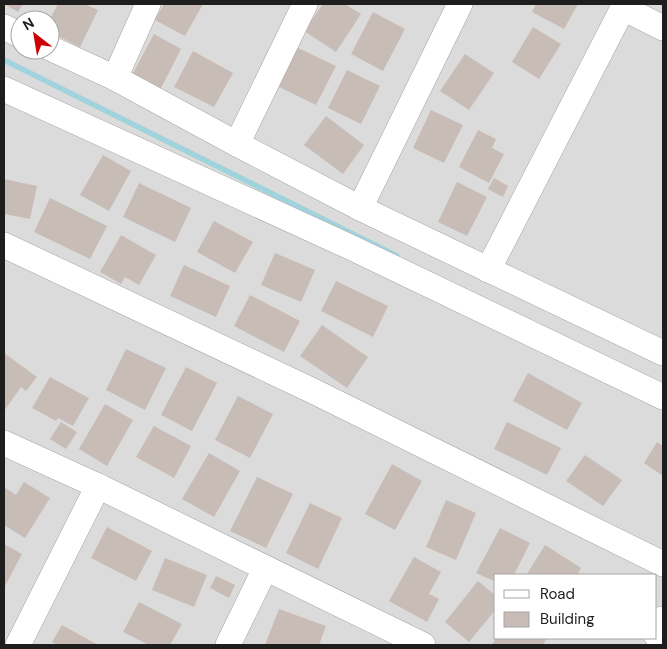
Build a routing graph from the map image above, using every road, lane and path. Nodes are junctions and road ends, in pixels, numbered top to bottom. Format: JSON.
{"nodes":[{"id":1,"x":148,"y":4,"type":"edge"},
{"id":2,"x":305,"y":4,"type":"edge"},
{"id":3,"x":460,"y":4,"type":"edge"},
{"id":4,"x":624,"y":6,"type":"edge"},
{"id":5,"x":663,"y":28,"type":"edge"},
{"id":6,"x":60,"y":53,"type":"edge"},
{"id":7,"x":115,"y":78,"type":"junction"},
{"id":8,"x":4,"y":90,"type":"edge"},
{"id":9,"x":237,"y":144,"type":"junction"},
{"id":10,"x":360,"y":208,"type":"junction"},
{"id":11,"x":4,"y":246,"type":"edge"},
{"id":12,"x":488,"y":270,"type":"junction"},
{"id":13,"x":663,"y":353,"type":"edge"},
{"id":14,"x":663,"y":397,"type":"edge"},
{"id":15,"x":4,"y":443,"type":"edge"},
{"id":16,"x":98,"y":486,"type":"junction"},
{"id":17,"x":663,"y":564,"type":"edge"},
{"id":18,"x":265,"y":568,"type":"junction"},
{"id":19,"x":663,"y":619,"type":"edge"},
{"id":20,"x":657,"y":632,"type":"edge"},
{"id":21,"x":18,"y":645,"type":"edge"},
{"id":22,"x":228,"y":645,"type":"edge"},
{"id":23,"x":423,"y":645,"type":"edge"}],
"edges":[{"from":1,"to":7,"type":"street"},
{"from":2,"to":9,"type":"street"},
{"from":3,"to":10,"type":"street"},
{"from":4,"to":5,"type":"street"},
{"from":4,"to":12,"type":"street"},
{"from":6,"to":7,"type":"street"},
{"from":7,"to":9,"type":"street"},
{"from":8,"to":14,"type":"street"},
{"from":9,"to":10,"type":"street"},
{"from":10,"to":12,"type":"street"},
{"from":11,"to":17,"type":"street"},
{"from":12,"to":13,"type":"street"},
{"from":15,"to":16,"type":"street"},
{"from":16,"to":18,"type":"street"},
{"from":16,"to":21,"type":"street"},
{"from":18,"to":22,"type":"street"},
{"from":18,"to":23,"type":"street"},
{"from":19,"to":20,"type":"street"}]}
